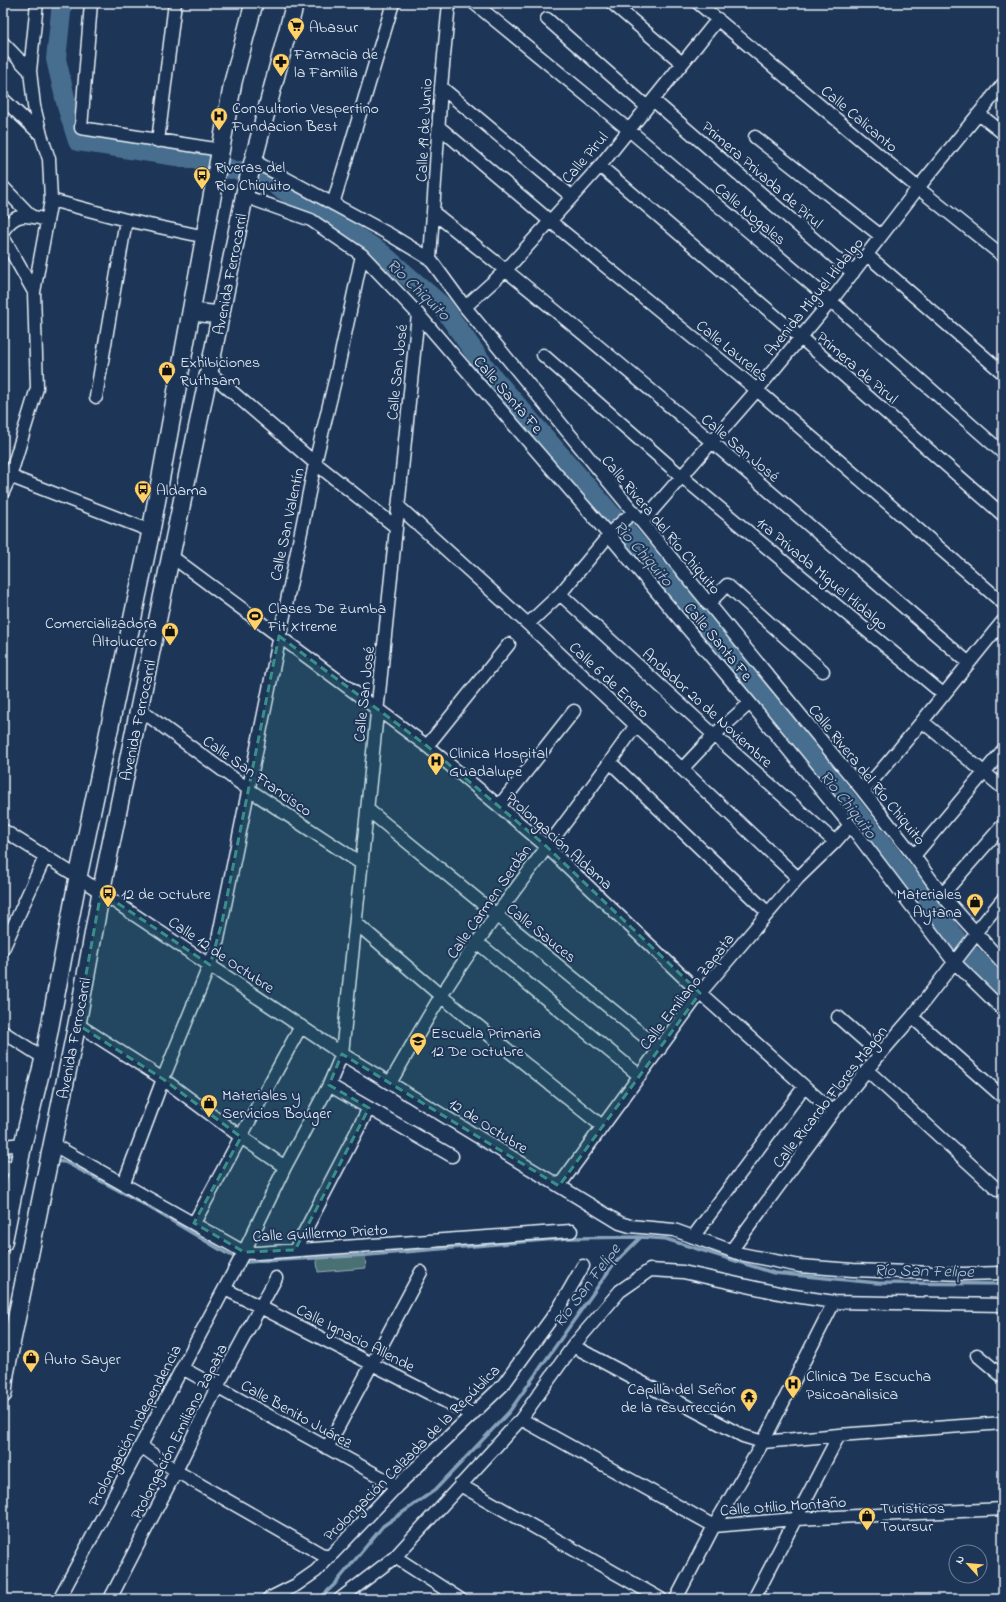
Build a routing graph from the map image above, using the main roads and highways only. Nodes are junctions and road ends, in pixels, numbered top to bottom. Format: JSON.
{"nodes":[{"id":1,"x":254,"y":3,"type":"edge"},
{"id":2,"x":295,"y":3,"type":"edge"},
{"id":3,"x":192,"y":312,"type":"junction"},
{"id":4,"x":221,"y":315,"type":"junction"},
{"id":5,"x":3,"y":1243,"type":"edge"},
{"id":6,"x":3,"y":1394,"type":"edge"}],
"edges":[{"from":1,"to":3,"type":"main road","name":"Avenida Ferrocarril"},
{"from":2,"to":4,"type":"main road","name":"Avenida Ferrocarril"},
{"from":3,"to":4,"type":"main road"},
{"from":3,"to":5,"type":"main road","name":"Avenida Ferrocarril"},
{"from":4,"to":6,"type":"main road","name":"Avenida Ferrocarril"}]}
